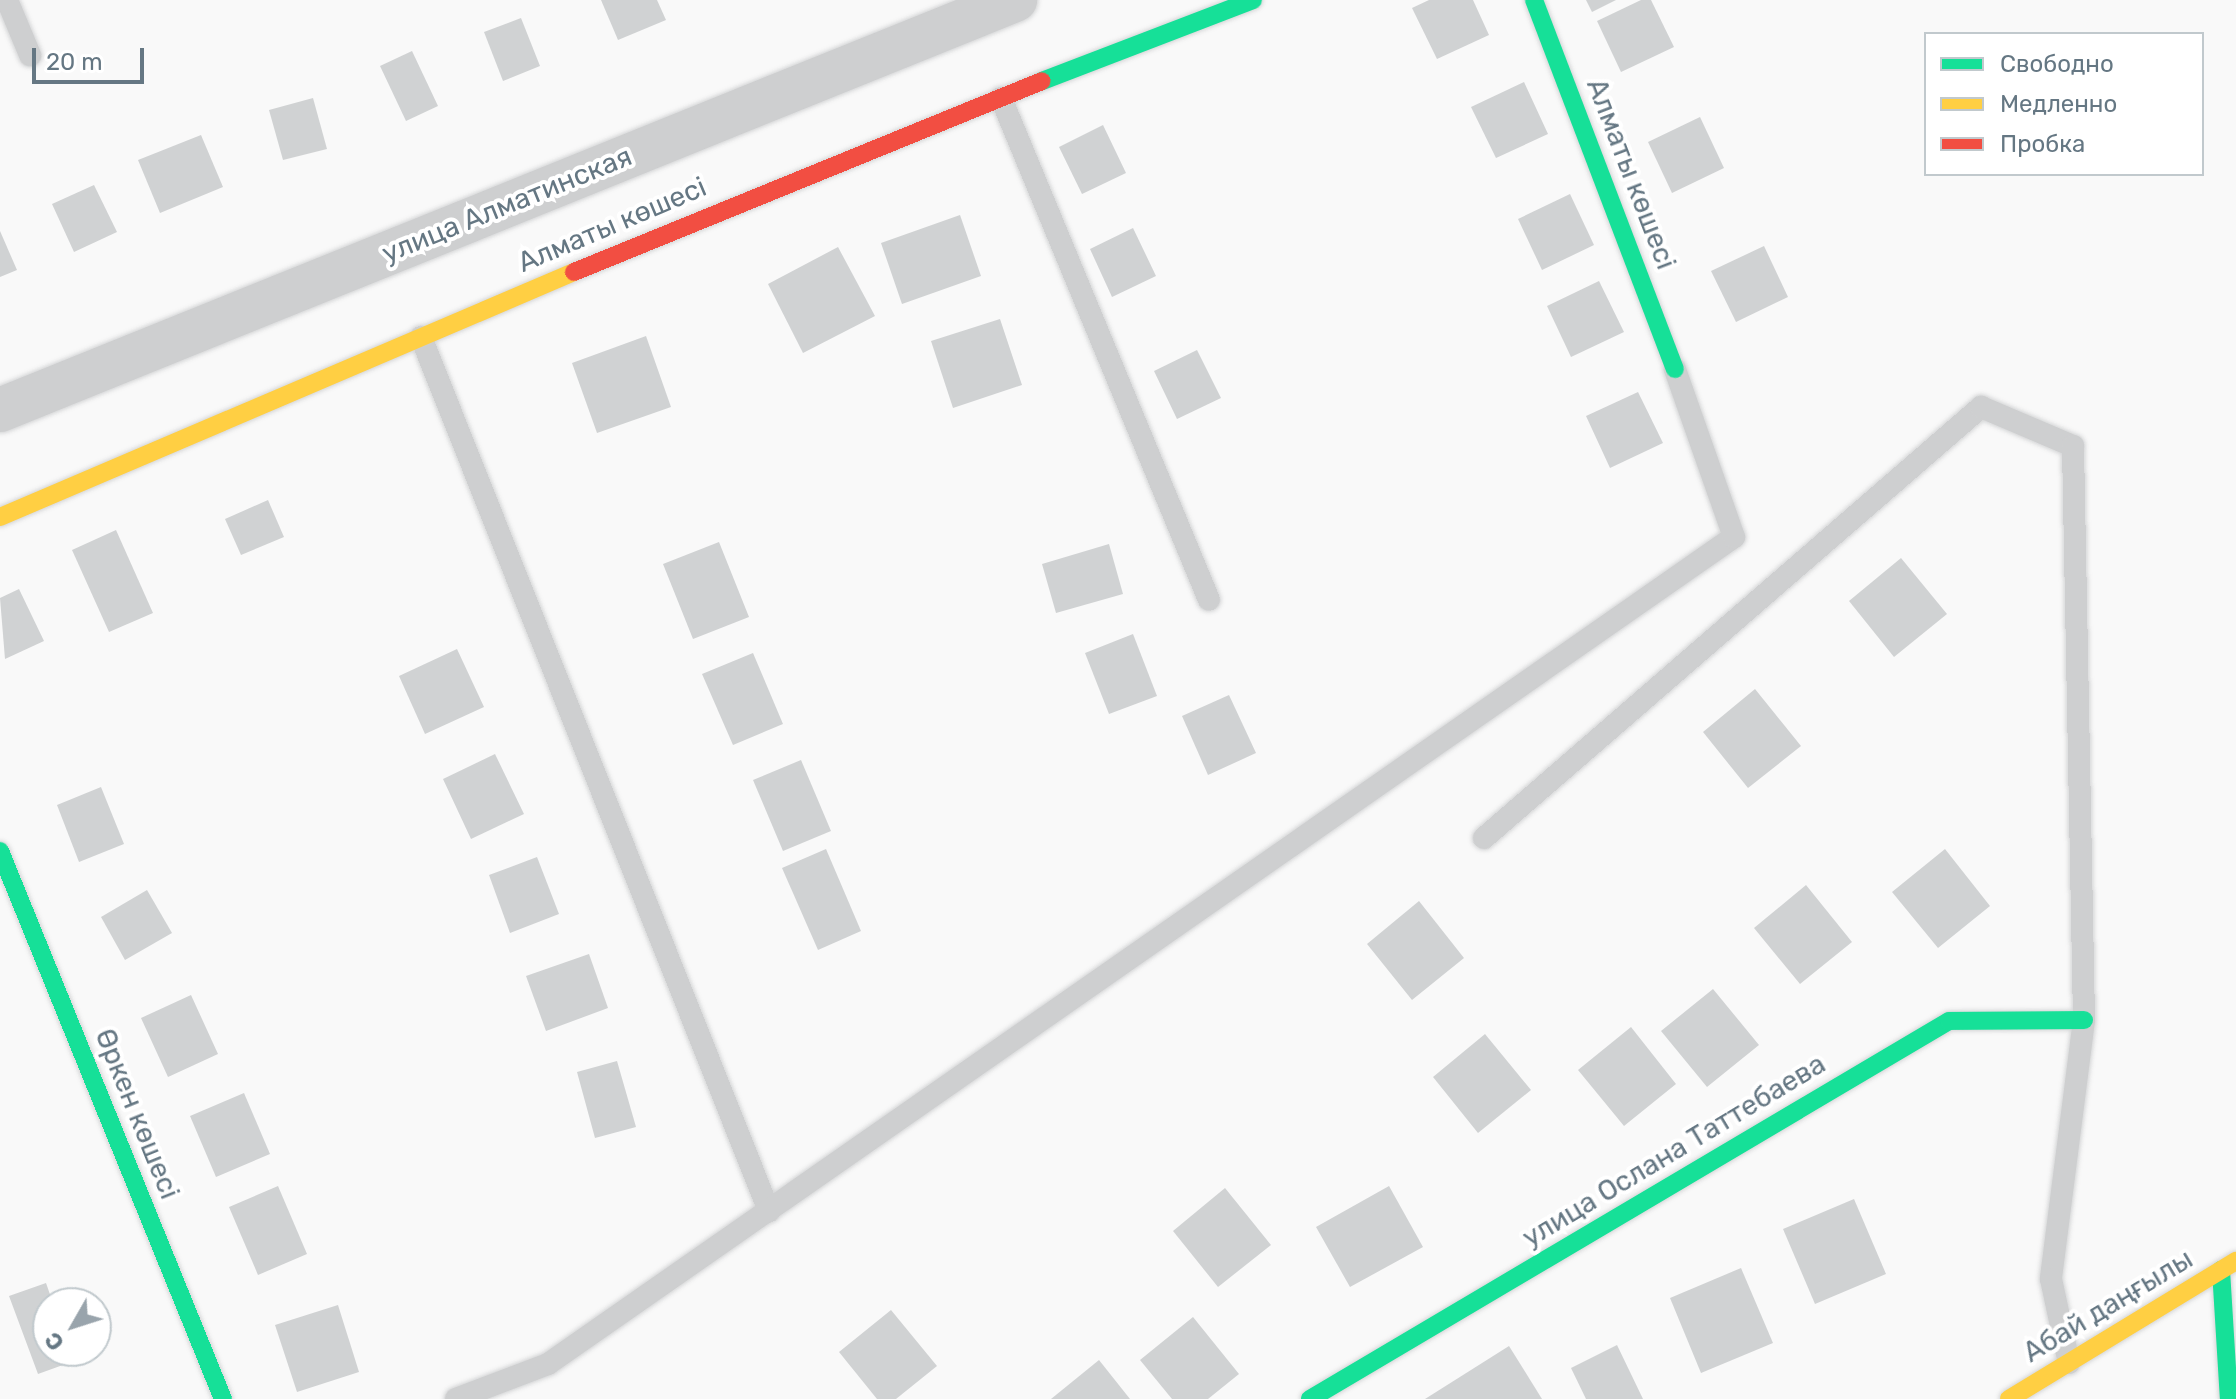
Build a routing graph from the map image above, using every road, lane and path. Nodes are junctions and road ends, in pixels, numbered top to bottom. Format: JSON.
{"nodes":[{"id":1,"x":7,"y":0,"type":"edge"},
{"id":2,"x":1015,"y":0,"type":"edge"},
{"id":3,"x":1253,"y":0,"type":"edge"},
{"id":4,"x":1534,"y":0,"type":"edge"},
{"id":5,"x":30,"y":55,"type":"dead end"},
{"id":6,"x":1001,"y":98,"type":"junction"},
{"id":7,"x":421,"y":337,"type":"junction"},
{"id":8,"x":1675,"y":369,"type":"joint"},
{"id":9,"x":0,"y":410,"type":"edge"},
{"id":10,"x":0,"y":517,"type":"edge"},
{"id":11,"x":1209,"y":600,"type":"dead end"},
{"id":12,"x":1484,"y":838,"type":"dead end"},
{"id":13,"x":0,"y":851,"type":"edge"},
{"id":14,"x":2084,"y":1020,"type":"junction"},
{"id":15,"x":769,"y":1211,"type":"junction"},
{"id":16,"x":2228,"y":1265,"type":"edge"},
{"id":17,"x":2069,"y":1363,"type":"junction"},
{"id":18,"x":223,"y":1399,"type":"edge"},
{"id":19,"x":456,"y":1399,"type":"edge"},
{"id":20,"x":1310,"y":1399,"type":"edge"},
{"id":21,"x":2009,"y":1399,"type":"edge"},
{"id":22,"x":2229,"y":1399,"type":"edge"}],
"edges":[{"from":1,"to":5,"type":"lane"},
{"from":2,"to":9,"type":"street","name":"улица Алматинская"},
{"from":3,"to":6,"type":"street","name":"Алматы көшесі"},
{"from":4,"to":8,"type":"street","name":"Алматы көшесі"},
{"from":6,"to":7,"type":"street","name":"Алматы көшесі"},
{"from":6,"to":11,"type":"lane"},
{"from":7,"to":10,"type":"street","name":"Алматы көшесі"},
{"from":7,"to":15,"type":"lane"},
{"from":8,"to":15,"type":"lane"},
{"from":12,"to":14,"type":"lane"},
{"from":13,"to":18,"type":"street","name":"Өркен көшесі"},
{"from":14,"to":17,"type":"lane"},
{"from":14,"to":20,"type":"street","name":"улица Ослана Таттебаева"},
{"from":15,"to":19,"type":"lane"},
{"from":16,"to":17,"type":"street","name":"Абай даңғылы"},
{"from":16,"to":22,"type":"street"},
{"from":17,"to":21,"type":"street","name":"Абай даңғылы"}]}
